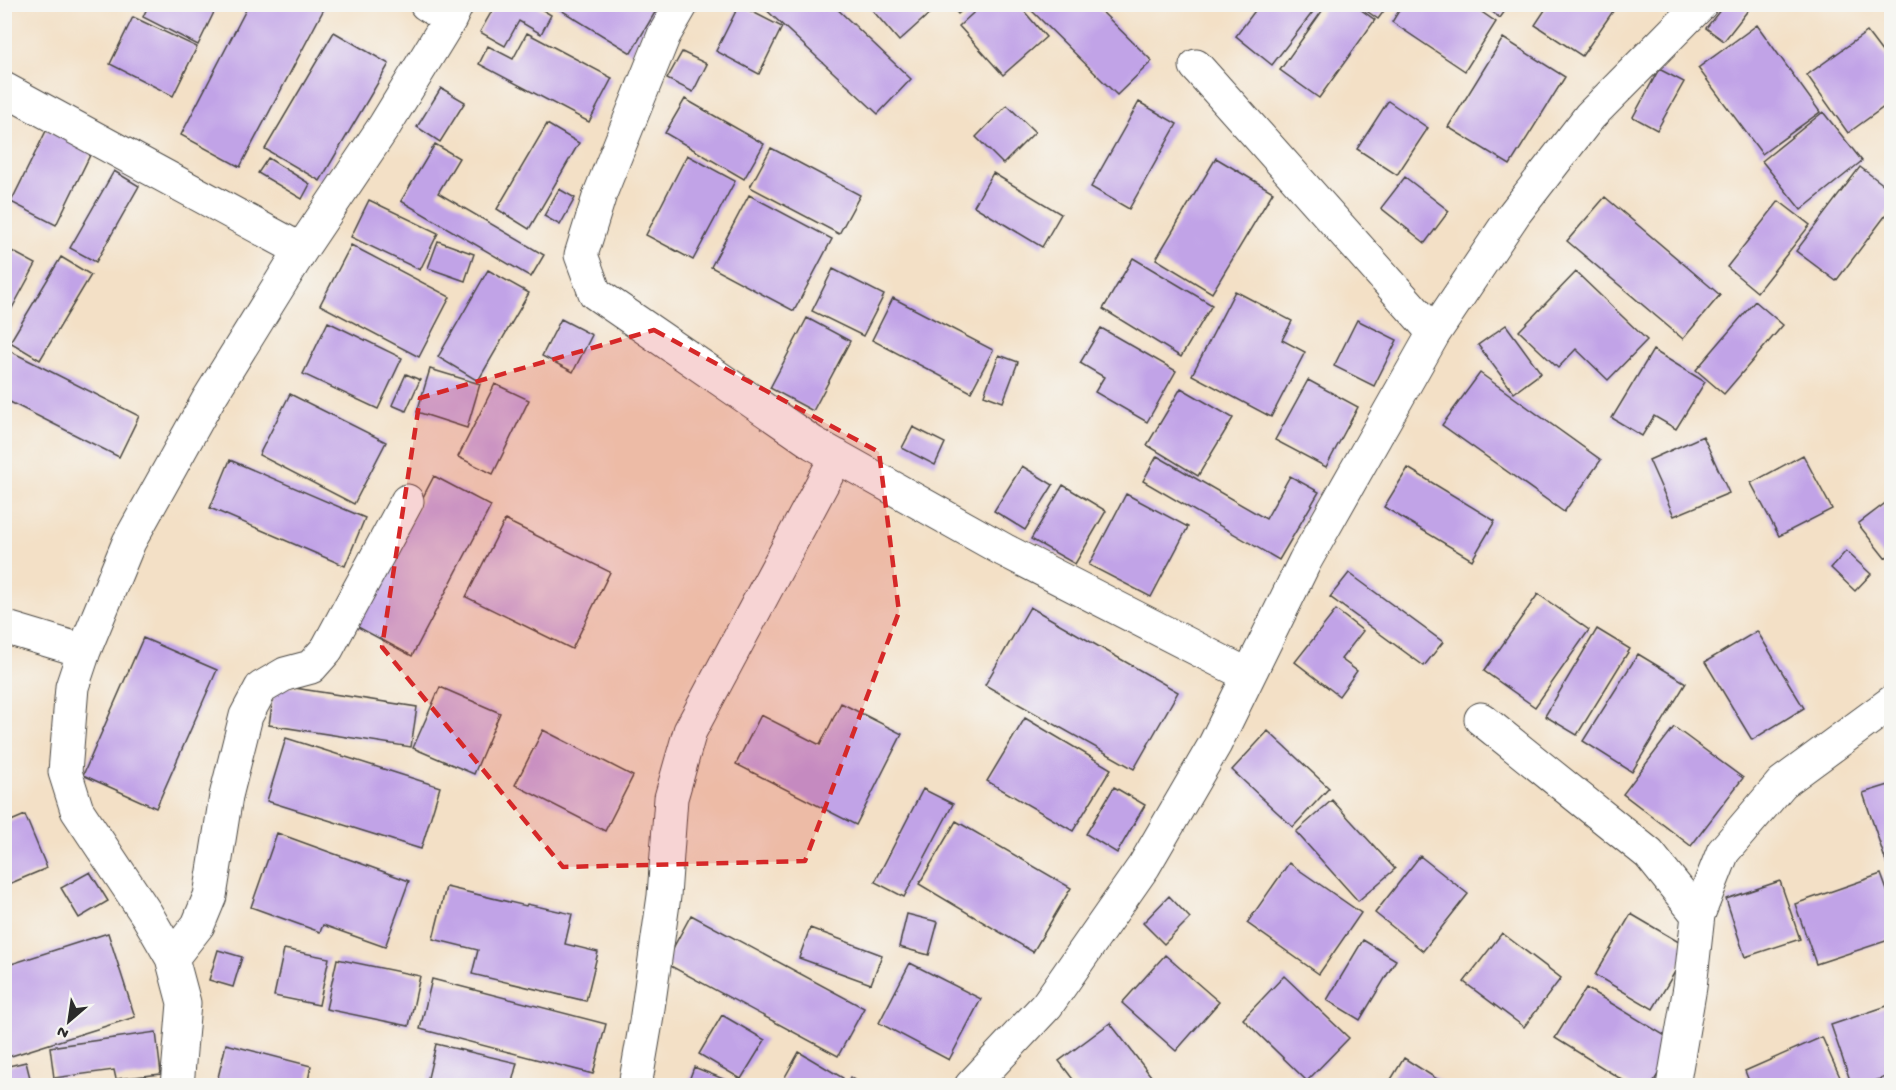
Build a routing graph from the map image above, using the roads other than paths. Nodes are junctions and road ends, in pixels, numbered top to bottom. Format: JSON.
{"nodes":[{"id":1,"x":682,"y":4,"type":"edge"},
{"id":2,"x":1701,"y":4,"type":"edge"},
{"id":3,"x":444,"y":9,"type":"edge"},
{"id":4,"x":1196,"y":66,"type":"dead end"},
{"id":5,"x":4,"y":89,"type":"edge"},
{"id":6,"x":301,"y":250,"type":"junction"},
{"id":7,"x":1434,"y":333,"type":"junction"},
{"id":8,"x":837,"y":456,"type":"junction"},
{"id":9,"x":407,"y":501,"type":"dead end"},
{"id":10,"x":4,"y":627,"type":"edge"},
{"id":11,"x":84,"y":651,"type":"junction"},
{"id":12,"x":1248,"y":675,"type":"junction"},
{"id":13,"x":1892,"y":702,"type":"edge"},
{"id":14,"x":1482,"y":719,"type":"dead end"},
{"id":15,"x":1698,"y":915,"type":"junction"},
{"id":16,"x":172,"y":958,"type":"junction"},
{"id":17,"x":177,"y":1086,"type":"edge"},
{"id":18,"x":635,"y":1086,"type":"edge"},
{"id":19,"x":971,"y":1086,"type":"edge"},
{"id":20,"x":1673,"y":1086,"type":"edge"}],
"edges":[{"from":1,"to":8,"type":"street"},
{"from":2,"to":7,"type":"street"},
{"from":3,"to":6,"type":"street"},
{"from":4,"to":7,"type":"street"},
{"from":5,"to":6,"type":"street"},
{"from":6,"to":11,"type":"street"},
{"from":7,"to":12,"type":"street"},
{"from":8,"to":12,"type":"street"},
{"from":8,"to":18,"type":"street"},
{"from":9,"to":16,"type":"street"},
{"from":10,"to":11,"type":"street"},
{"from":11,"to":16,"type":"street"},
{"from":12,"to":19,"type":"street"},
{"from":13,"to":15,"type":"street"},
{"from":14,"to":15,"type":"street"},
{"from":15,"to":20,"type":"street"},
{"from":16,"to":17,"type":"street"}]}
